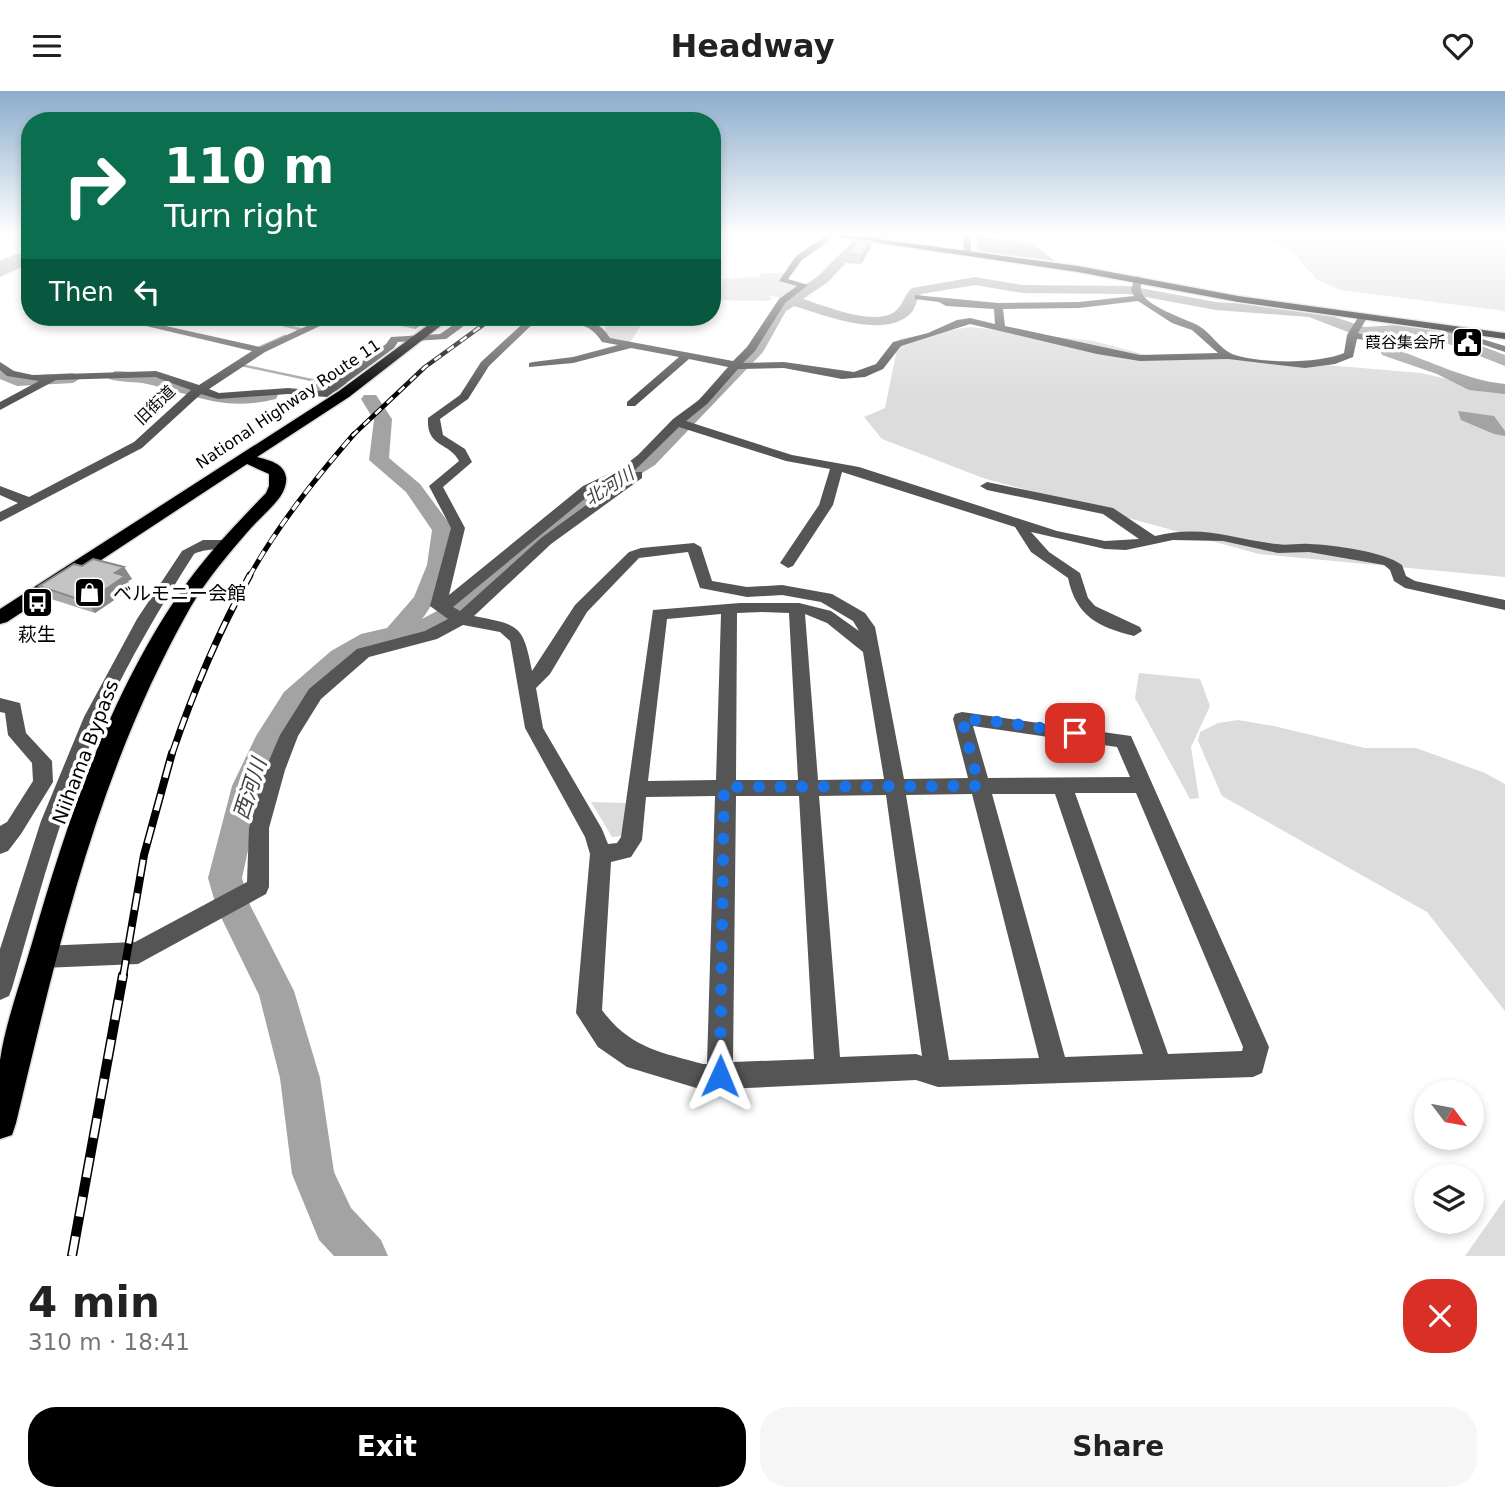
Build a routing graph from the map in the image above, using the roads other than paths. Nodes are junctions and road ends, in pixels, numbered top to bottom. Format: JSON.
{"nodes":[{"id":1,"x":801,"y":287,"type":"edge"},
{"id":2,"x":1138,"y":287,"type":"edge"},
{"id":3,"x":1180,"y":287,"type":"edge"},
{"id":4,"x":1138,"y":294,"type":"junction"},
{"id":5,"x":918,"y":297,"type":"dead end"},
{"id":6,"x":998,"y":306,"type":"junction"},
{"id":7,"x":154,"y":326,"type":"edge"},
{"id":8,"x":313,"y":326,"type":"edge"},
{"id":9,"x":437,"y":326,"type":"edge"},
{"id":10,"x":444,"y":326,"type":"edge"},
{"id":11,"x":459,"y":326,"type":"edge"},
{"id":12,"x":526,"y":326,"type":"edge"},
{"id":13,"x":602,"y":326,"type":"edge"},
{"id":14,"x":1000,"y":328,"type":"junction"},
{"id":15,"x":1356,"y":328,"type":"junction"},
{"id":16,"x":1446,"y":329,"type":"junction"},
{"id":17,"x":1428,"y":336,"type":"dead end"},
{"id":18,"x":1505,"y":336,"type":"edge"},
{"id":19,"x":424,"y":338,"type":"junction"},
{"id":20,"x":631,"y":345,"type":"junction"},
{"id":21,"x":258,"y":349,"type":"junction"},
{"id":22,"x":1505,"y":349,"type":"edge"},
{"id":23,"x":687,"y":356,"type":"junction"},
{"id":24,"x":1228,"y":356,"type":"junction"},
{"id":25,"x":0,"y":365,"type":"edge"},
{"id":26,"x":533,"y":365,"type":"dead end"},
{"id":27,"x":740,"y":366,"type":"junction"},
{"id":28,"x":51,"y":379,"type":"junction"},
{"id":29,"x":194,"y":392,"type":"junction"},
{"id":30,"x":631,"y":404,"type":"dead end"},
{"id":31,"x":0,"y":407,"type":"edge"},
{"id":32,"x":681,"y":423,"type":"junction"},
{"id":33,"x":247,"y":460,"type":"junction"},
{"id":34,"x":837,"y":466,"type":"junction"},
{"id":35,"x":630,"y":473,"type":"junction"},
{"id":36,"x":987,"y":486,"type":"dead end"},
{"id":37,"x":0,"y":490,"type":"edge"},
{"id":38,"x":29,"y":502,"type":"junction"},
{"id":39,"x":0,"y":518,"type":"edge"},
{"id":40,"x":1022,"y":526,"type":"junction"},
{"id":41,"x":1153,"y":541,"type":"junction"},
{"id":42,"x":226,"y":544,"type":"junction"},
{"id":43,"x":788,"y":563,"type":"dead end"},
{"id":44,"x":1505,"y":605,"type":"edge"},
{"id":45,"x":799,"y":608,"type":"junction"},
{"id":46,"x":729,"y":610,"type":"junction"},
{"id":47,"x":450,"y":614,"type":"junction"},
{"id":48,"x":0,"y":618,"type":"edge"},
{"id":49,"x":1134,"y":631,"type":"dead end"},
{"id":50,"x":871,"y":650,"type":"junction"},
{"id":51,"x":528,"y":685,"type":"junction"},
{"id":52,"x":0,"y":705,"type":"edge"},
{"id":53,"x":1062,"y":785,"type":"junction"},
{"id":54,"x":1143,"y":785,"type":"junction"},
{"id":55,"x":808,"y":786,"type":"junction"},
{"id":56,"x":895,"y":786,"type":"junction"},
{"id":57,"x":979,"y":786,"type":"junction"},
{"id":58,"x":724,"y":787,"type":"junction"},
{"id":59,"x":637,"y":789,"type":"junction"},
{"id":60,"x":7,"y":833,"type":"edge"},
{"id":61,"x":0,"y":845,"type":"edge"},
{"id":62,"x":601,"y":854,"type":"junction"},
{"id":63,"x":7,"y":945,"type":"edge"},
{"id":64,"x":45,"y":946,"type":"junction"},
{"id":65,"x":0,"y":988,"type":"edge"},
{"id":66,"x":1160,"y":1067,"type":"junction"},
{"id":67,"x":1055,"y":1070,"type":"junction"},
{"id":68,"x":828,"y":1071,"type":"junction"},
{"id":69,"x":938,"y":1074,"type":"junction"},
{"id":70,"x":720,"y":1076,"type":"junction"},
{"id":71,"x":0,"y":1123,"type":"edge"}],
"edges":[{"from":1,"to":27,"type":"street"},
{"from":2,"to":4,"type":"street"},
{"from":3,"to":15,"type":"main road"},
{"from":4,"to":6,"type":"street"},
{"from":4,"to":24,"type":"street"},
{"from":5,"to":6,"type":"street"},
{"from":6,"to":14,"type":"street"},
{"from":7,"to":21,"type":"street"},
{"from":8,"to":21,"type":"street","name":"旧街道"},
{"from":9,"to":19,"type":"highway","name":"National Highway Route 11"},
{"from":10,"to":19,"type":"highway","name":"National Highway Route 11"},
{"from":11,"to":19,"type":"street"},
{"from":12,"to":47,"type":"street"},
{"from":13,"to":20,"type":"street"},
{"from":14,"to":24,"type":"street"},
{"from":14,"to":27,"type":"street"},
{"from":15,"to":16,"type":"main road"},
{"from":15,"to":17,"type":"street"},
{"from":15,"to":24,"type":"street"},
{"from":16,"to":18,"type":"main road"},
{"from":16,"to":22,"type":"street"},
{"from":19,"to":29,"type":"street"},
{"from":19,"to":33,"type":"highway","name":"National Highway Route 11"},
{"from":20,"to":23,"type":"street"},
{"from":20,"to":26,"type":"street"},
{"from":21,"to":29,"type":"street","name":"旧街道"},
{"from":23,"to":27,"type":"street"},
{"from":23,"to":30,"type":"street"},
{"from":25,"to":28,"type":"street"},
{"from":27,"to":32,"type":"street"},
{"from":28,"to":29,"type":"street"},
{"from":28,"to":31,"type":"street"},
{"from":29,"to":38,"type":"street","name":"旧街道"},
{"from":32,"to":34,"type":"street"},
{"from":32,"to":35,"type":"street"},
{"from":33,"to":42,"type":"highway","name":"Niihama Bypass"},
{"from":33,"to":48,"type":"highway","name":"National Highway Route 11"},
{"from":34,"to":40,"type":"street"},
{"from":34,"to":43,"type":"street"},
{"from":35,"to":47,"type":"street"},
{"from":35,"to":47,"type":"street"},
{"from":36,"to":41,"type":"street"},
{"from":37,"to":38,"type":"street"},
{"from":38,"to":39,"type":"street","name":"旧街道"},
{"from":40,"to":41,"type":"street"},
{"from":40,"to":49,"type":"street"},
{"from":41,"to":44,"type":"street"},
{"from":42,"to":63,"type":"street"},
{"from":42,"to":64,"type":"highway","name":"Niihama Bypass"},
{"from":45,"to":46,"type":"street"},
{"from":45,"to":50,"type":"street"},
{"from":45,"to":55,"type":"street"},
{"from":46,"to":58,"type":"street"},
{"from":46,"to":59,"type":"street"},
{"from":47,"to":51,"type":"street"},
{"from":47,"to":64,"type":"street"},
{"from":50,"to":51,"type":"street"},
{"from":50,"to":56,"type":"street"},
{"from":51,"to":62,"type":"street"},
{"from":52,"to":60,"type":"street"},
{"from":53,"to":54,"type":"street"},
{"from":53,"to":57,"type":"street"},
{"from":53,"to":66,"type":"street"},
{"from":54,"to":57,"type":"street"},
{"from":54,"to":66,"type":"street"},
{"from":55,"to":56,"type":"street"},
{"from":55,"to":58,"type":"street"},
{"from":55,"to":68,"type":"street"},
{"from":56,"to":57,"type":"street"},
{"from":56,"to":69,"type":"street"},
{"from":57,"to":67,"type":"street"},
{"from":58,"to":59,"type":"street"},
{"from":58,"to":70,"type":"street"},
{"from":59,"to":62,"type":"street"},
{"from":60,"to":61,"type":"street"},
{"from":62,"to":70,"type":"street"},
{"from":63,"to":64,"type":"street"},
{"from":63,"to":65,"type":"street"},
{"from":64,"to":71,"type":"highway","name":"Niihama Bypass"},
{"from":66,"to":67,"type":"street"},
{"from":67,"to":69,"type":"street"},
{"from":68,"to":69,"type":"street"},
{"from":68,"to":70,"type":"street"}]}
